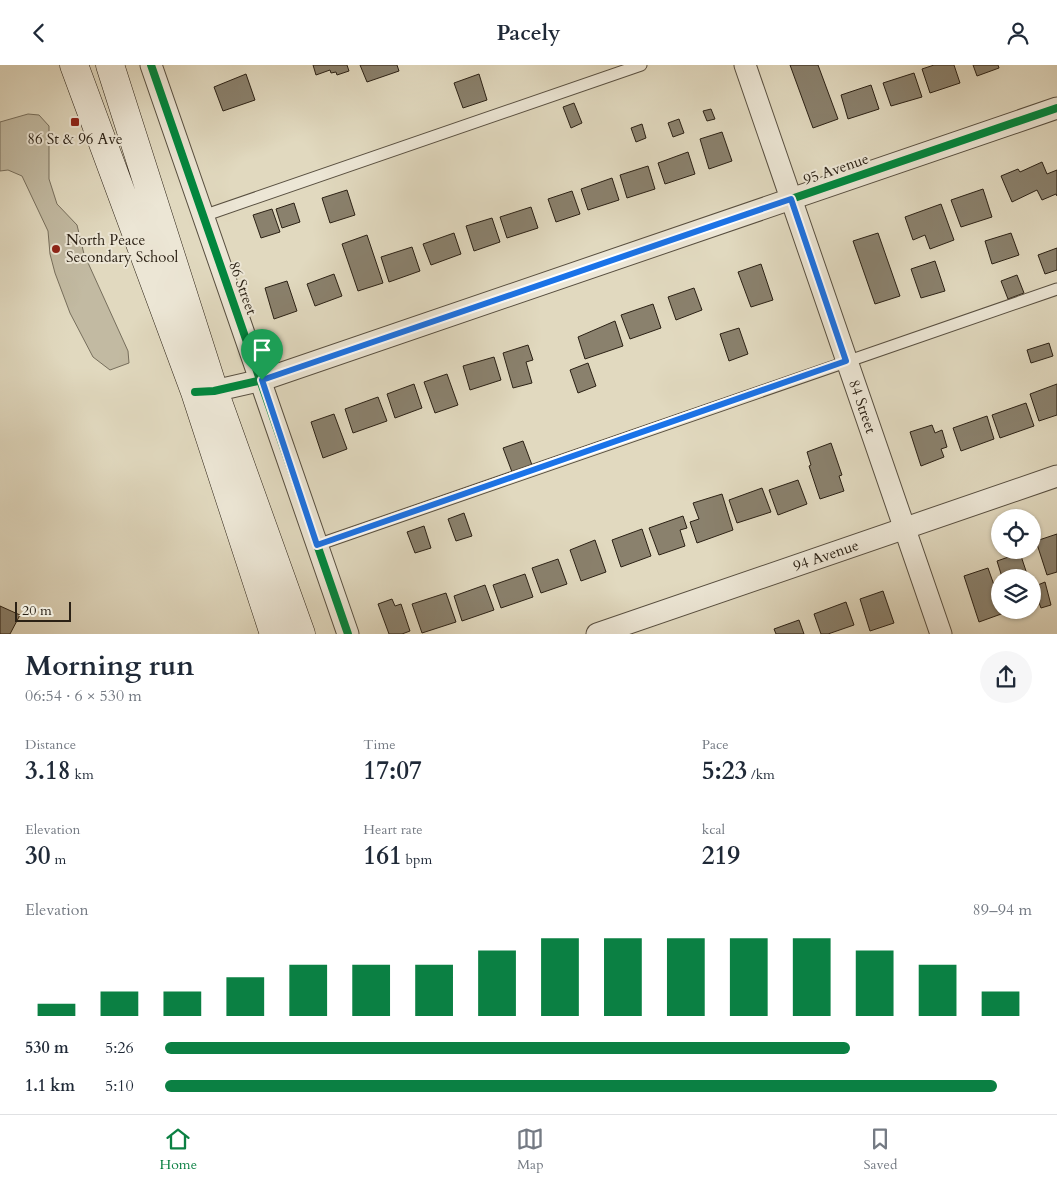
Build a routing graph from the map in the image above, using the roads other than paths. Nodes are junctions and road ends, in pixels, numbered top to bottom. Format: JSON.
{"nodes":[{"id":1,"x":74,"y":65,"type":"edge"},
{"id":2,"x":110,"y":65,"type":"edge"},
{"id":3,"x":151,"y":65,"type":"edge"},
{"id":4,"x":641,"y":65,"type":"edge"},
{"id":5,"x":745,"y":65,"type":"edge"},
{"id":6,"x":1057,"y":107,"type":"edge"},
{"id":7,"x":791,"y":199,"type":"junction"},
{"id":8,"x":203,"y":216,"type":"junction"},
{"id":9,"x":1057,"y":289,"type":"edge"},
{"id":10,"x":846,"y":361,"type":"junction"},
{"id":11,"x":262,"y":380,"type":"junction"},
{"id":12,"x":205,"y":392,"type":"junction"},
{"id":13,"x":1057,"y":476,"type":"edge"},
{"id":14,"x":904,"y":528,"type":"junction"},
{"id":15,"x":317,"y":545,"type":"junction"},
{"id":16,"x":274,"y":634,"type":"edge"},
{"id":17,"x":301,"y":634,"type":"edge"},
{"id":18,"x":348,"y":634,"type":"edge"},
{"id":19,"x":597,"y":634,"type":"edge"},
{"id":20,"x":941,"y":634,"type":"edge"}],
"edges":[{"from":1,"to":12,"type":"main road"},
{"from":2,"to":12,"type":"main road"},
{"from":3,"to":8,"type":"street","name":"86 Street"},
{"from":4,"to":8,"type":"lane"},
{"from":5,"to":7,"type":"street","name":"84 Street"},
{"from":6,"to":7,"type":"street","name":"95 Avenue"},
{"from":7,"to":10,"type":"street","name":"84 Street"},
{"from":7,"to":11,"type":"street","name":"95 Avenue"},
{"from":8,"to":11,"type":"street","name":"86 Street"},
{"from":9,"to":10,"type":"lane"},
{"from":10,"to":14,"type":"street","name":"84 Street"},
{"from":10,"to":15,"type":"lane"},
{"from":11,"to":12,"type":"street","name":"95 Avenue"},
{"from":11,"to":15,"type":"street","name":"86 Street"},
{"from":12,"to":16,"type":"main road"},
{"from":12,"to":17,"type":"main road"},
{"from":13,"to":14,"type":"street","name":"94 Avenue"},
{"from":14,"to":19,"type":"street","name":"94 Avenue"},
{"from":14,"to":20,"type":"street","name":"84 Street"},
{"from":15,"to":18,"type":"street","name":"86 Street"}]}
